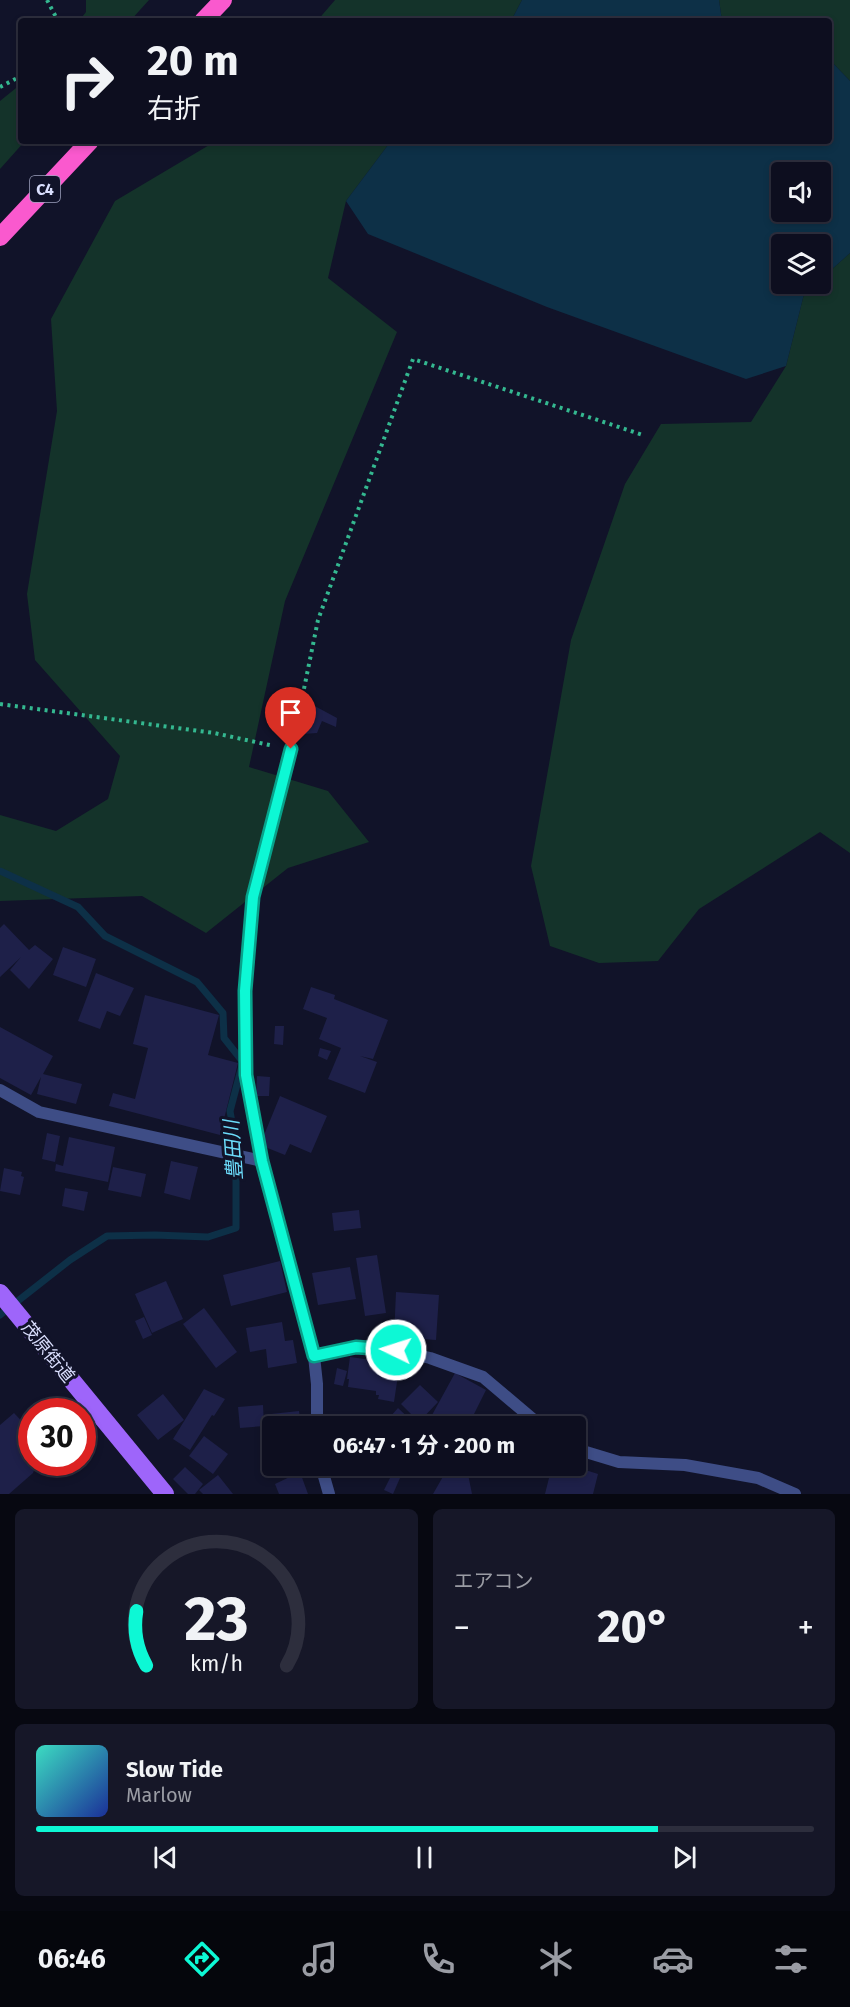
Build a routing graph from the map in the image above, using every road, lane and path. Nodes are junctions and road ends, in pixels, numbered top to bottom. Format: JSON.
{"nodes":[{"id":1,"x":47,"y":0,"type":"edge"},
{"id":2,"x":223,"y":0,"type":"edge"},
{"id":3,"x":56,"y":18,"type":"edge"},
{"id":4,"x":206,"y":18,"type":"edge"},
{"id":5,"x":18,"y":78,"type":"edge"},
{"id":6,"x":0,"y":87,"type":"edge"},
{"id":7,"x":87,"y":144,"type":"edge"},
{"id":8,"x":0,"y":237,"type":"edge"},
{"id":9,"x":644,"y":435,"type":"dead end"},
{"id":10,"x":0,"y":704,"type":"edge"},
{"id":11,"x":291,"y":749,"type":"junction"},
{"id":12,"x":0,"y":1090,"type":"edge"},
{"id":13,"x":262,"y":1161,"type":"junction"},
{"id":14,"x":0,"y":1293,"type":"edge"},
{"id":15,"x":314,"y":1356,"type":"junction"},
{"id":16,"x":317,"y":1416,"type":"edge"},
{"id":17,"x":530,"y":1416,"type":"edge"},
{"id":18,"x":586,"y":1452,"type":"edge"},
{"id":19,"x":324,"y":1476,"type":"edge"},
{"id":20,"x":165,"y":1494,"type":"edge"},
{"id":21,"x":329,"y":1494,"type":"edge"},
{"id":22,"x":795,"y":1494,"type":"edge"}],
"edges":[{"from":1,"to":3,"type":"path"},
{"from":2,"to":4,"type":"highway"},
{"from":5,"to":6,"type":"path"},
{"from":7,"to":8,"type":"highway","number":"C4"},
{"from":9,"to":11,"type":"path"},
{"from":10,"to":11,"type":"path"},
{"from":11,"to":13,"type":"street"},
{"from":12,"to":13,"type":"street"},
{"from":13,"to":15,"type":"street"},
{"from":14,"to":20,"type":"main road","name":"茂原街道"},
{"from":15,"to":16,"type":"street"},
{"from":15,"to":17,"type":"street"},
{"from":18,"to":22,"type":"street"},
{"from":19,"to":21,"type":"street"}]}
